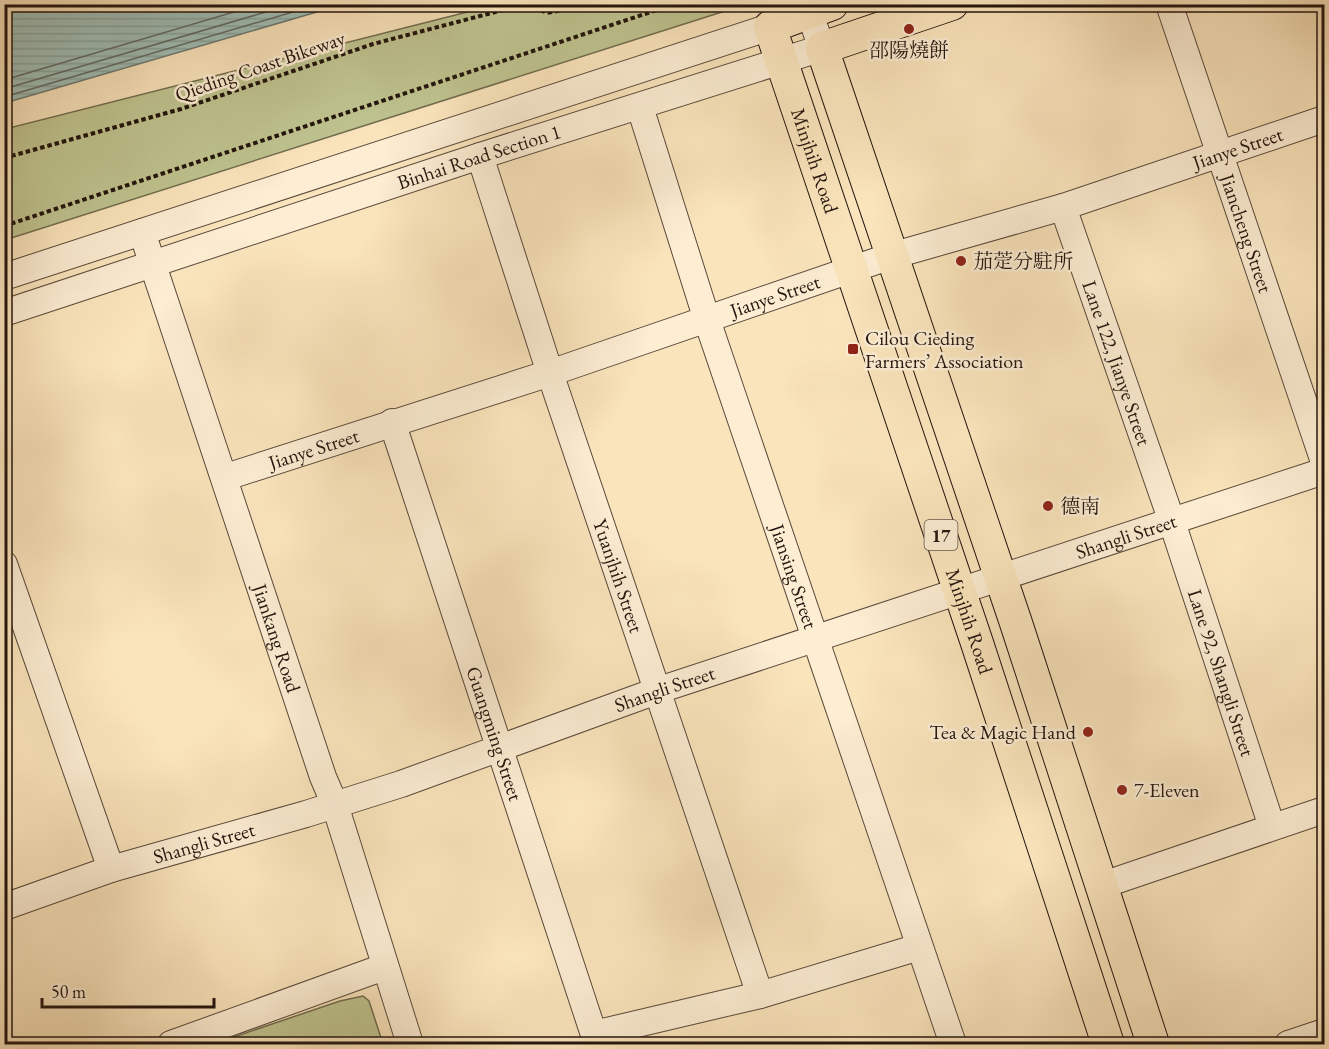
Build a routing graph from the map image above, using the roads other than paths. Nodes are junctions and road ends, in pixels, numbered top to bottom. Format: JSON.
{"nodes":[{"id":1,"x":952,"y":4,"type":"edge"},
{"id":2,"x":1169,"y":4,"type":"edge"},
{"id":3,"x":821,"y":8,"type":"edge"},
{"id":4,"x":770,"y":27,"type":"junction"},
{"id":5,"x":822,"y":48,"type":"junction"},
{"id":6,"x":781,"y":61,"type":"junction"},
{"id":7,"x":639,"y":107,"type":"junction"},
{"id":8,"x":1324,"y":119,"type":"edge"},
{"id":9,"x":1221,"y":153,"type":"junction"},
{"id":10,"x":480,"y":156,"type":"junction"},
{"id":11,"x":1063,"y":207,"type":"junction"},
{"id":12,"x":142,"y":232,"type":"junction"},
{"id":13,"x":891,"y":256,"type":"junction"},
{"id":14,"x":153,"y":265,"type":"junction"},
{"id":15,"x":850,"y":271,"type":"junction"},
{"id":16,"x":4,"y":278,"type":"edge"},
{"id":17,"x":4,"y":313,"type":"edge"},
{"id":18,"x":707,"y":320,"type":"junction"},
{"id":19,"x":550,"y":373,"type":"junction"},
{"id":20,"x":392,"y":422,"type":"junction"},
{"id":21,"x":1324,"y":462,"type":"edge"},
{"id":22,"x":1324,"y":471,"type":"edge"},
{"id":23,"x":226,"y":477,"type":"junction"},
{"id":24,"x":1171,"y":519,"type":"junction"},
{"id":25,"x":4,"y":564,"type":"edge"},
{"id":26,"x":1001,"y":576,"type":"junction"},
{"id":27,"x":959,"y":591,"type":"junction"},
{"id":28,"x":818,"y":639,"type":"junction"},
{"id":29,"x":659,"y":690,"type":"junction"},
{"id":30,"x":501,"y":746,"type":"junction"},
{"id":31,"x":335,"y":805,"type":"junction"},
{"id":32,"x":1324,"y":810,"type":"edge"},
{"id":33,"x":1272,"y":827,"type":"junction"},
{"id":34,"x":111,"y":869,"type":"junction"},
{"id":35,"x":1100,"y":886,"type":"junction"},
{"id":36,"x":4,"y":907,"type":"edge"},
{"id":37,"x":919,"y":947,"type":"junction"},
{"id":38,"x":384,"y":967,"type":"junction"},
{"id":39,"x":760,"y":995,"type":"junction"},
{"id":40,"x":1324,"y":1032,"type":"edge"},
{"id":41,"x":596,"y":1039,"type":"edge"},
{"id":42,"x":171,"y":1044,"type":"edge"},
{"id":43,"x":410,"y":1044,"type":"edge"},
{"id":44,"x":953,"y":1044,"type":"edge"},
{"id":45,"x":1108,"y":1044,"type":"edge"},
{"id":46,"x":1153,"y":1044,"type":"edge"},
{"id":47,"x":1288,"y":1044,"type":"edge"}],
"edges":[{"from":1,"to":5,"type":"main road","name":"Binhai Road Section 1"},
{"from":2,"to":9,"type":"street","name":"Jiancheng Street"},
{"from":3,"to":4,"type":"main road","name":"Binhai Road Section 1"},
{"from":3,"to":5,"type":"street"},
{"from":4,"to":6,"type":"main road","name":"Minjhih Road","number":"17"},
{"from":4,"to":12,"type":"street","name":"Binhai Road Section 1"},
{"from":5,"to":6,"type":"street","name":"Binhai Road Section 1"},
{"from":5,"to":13,"type":"main road","number":"17"},
{"from":6,"to":7,"type":"street","name":"Binhai Road Section 1"},
{"from":6,"to":15,"type":"main road","name":"Minjhih Road","number":"17"},
{"from":7,"to":10,"type":"street","name":"Binhai Road Section 1"},
{"from":7,"to":18,"type":"street","name":"Jiansing Street"},
{"from":8,"to":9,"type":"street","name":"Jianye Street"},
{"from":9,"to":11,"type":"street","name":"Jianye Street"},
{"from":9,"to":21,"type":"street","name":"Jiancheng Street"},
{"from":10,"to":14,"type":"street","name":"Binhai Road Section 1"},
{"from":10,"to":19,"type":"street","name":"Yuanjhih Street"},
{"from":11,"to":13,"type":"street","name":"Jianye Street"},
{"from":11,"to":24,"type":"street","name":"Lane 122, Jianye Street"},
{"from":12,"to":14,"type":"street","name":"Jiankang Road"},
{"from":12,"to":16,"type":"street","name":"Binhai Road Section 1"},
{"from":13,"to":15,"type":"street","name":"Jianye Street"},
{"from":13,"to":26,"type":"main road","number":"17"},
{"from":14,"to":17,"type":"street","name":"Binhai Road Section 1"},
{"from":14,"to":23,"type":"street","name":"Jiankang Road"},
{"from":15,"to":18,"type":"street","name":"Jianye Street"},
{"from":15,"to":27,"type":"main road","name":"Minjhih Road","number":"17"},
{"from":18,"to":19,"type":"street","name":"Jianye Street"},
{"from":18,"to":28,"type":"street","name":"Jiansing Street"},
{"from":19,"to":20,"type":"street","name":"Jianye Street"},
{"from":19,"to":29,"type":"street","name":"Yuanjhih Street"},
{"from":20,"to":23,"type":"street","name":"Jianye Street"},
{"from":20,"to":30,"type":"street","name":"Guangming Street"},
{"from":22,"to":24,"type":"street","name":"Shangli Street"},
{"from":23,"to":31,"type":"street","name":"Jiankang Road"},
{"from":24,"to":26,"type":"street","name":"Shangli Street"},
{"from":24,"to":33,"type":"street","name":"Lane 92, Shangli Street"},
{"from":25,"to":34,"type":"street"},
{"from":26,"to":27,"type":"street","name":"Shangli Street"},
{"from":26,"to":35,"type":"main road","number":"17"},
{"from":27,"to":28,"type":"street","name":"Shangli Street"},
{"from":27,"to":45,"type":"main road","name":"Minjhih Road","number":"17"},
{"from":28,"to":29,"type":"street","name":"Shangli Street"},
{"from":28,"to":37,"type":"street","name":"Jiansing Street"},
{"from":29,"to":30,"type":"street","name":"Shangli Street"},
{"from":29,"to":39,"type":"street","name":"Yuanjhih Street"},
{"from":30,"to":31,"type":"street","name":"Shangli Street"},
{"from":30,"to":41,"type":"street","name":"Guangming Street"},
{"from":31,"to":34,"type":"street","name":"Shangli Street"},
{"from":31,"to":38,"type":"street","name":"Jiankang Road"},
{"from":32,"to":33,"type":"street"},
{"from":33,"to":35,"type":"street"},
{"from":34,"to":36,"type":"street","name":"Shangli Street"},
{"from":35,"to":46,"type":"main road","number":"17"},
{"from":37,"to":39,"type":"street"},
{"from":37,"to":44,"type":"street","name":"Jiansing Street"},
{"from":38,"to":42,"type":"street"},
{"from":38,"to":43,"type":"street","name":"Jiankang Road"},
{"from":39,"to":41,"type":"street"},
{"from":40,"to":47,"type":"street"}]}
